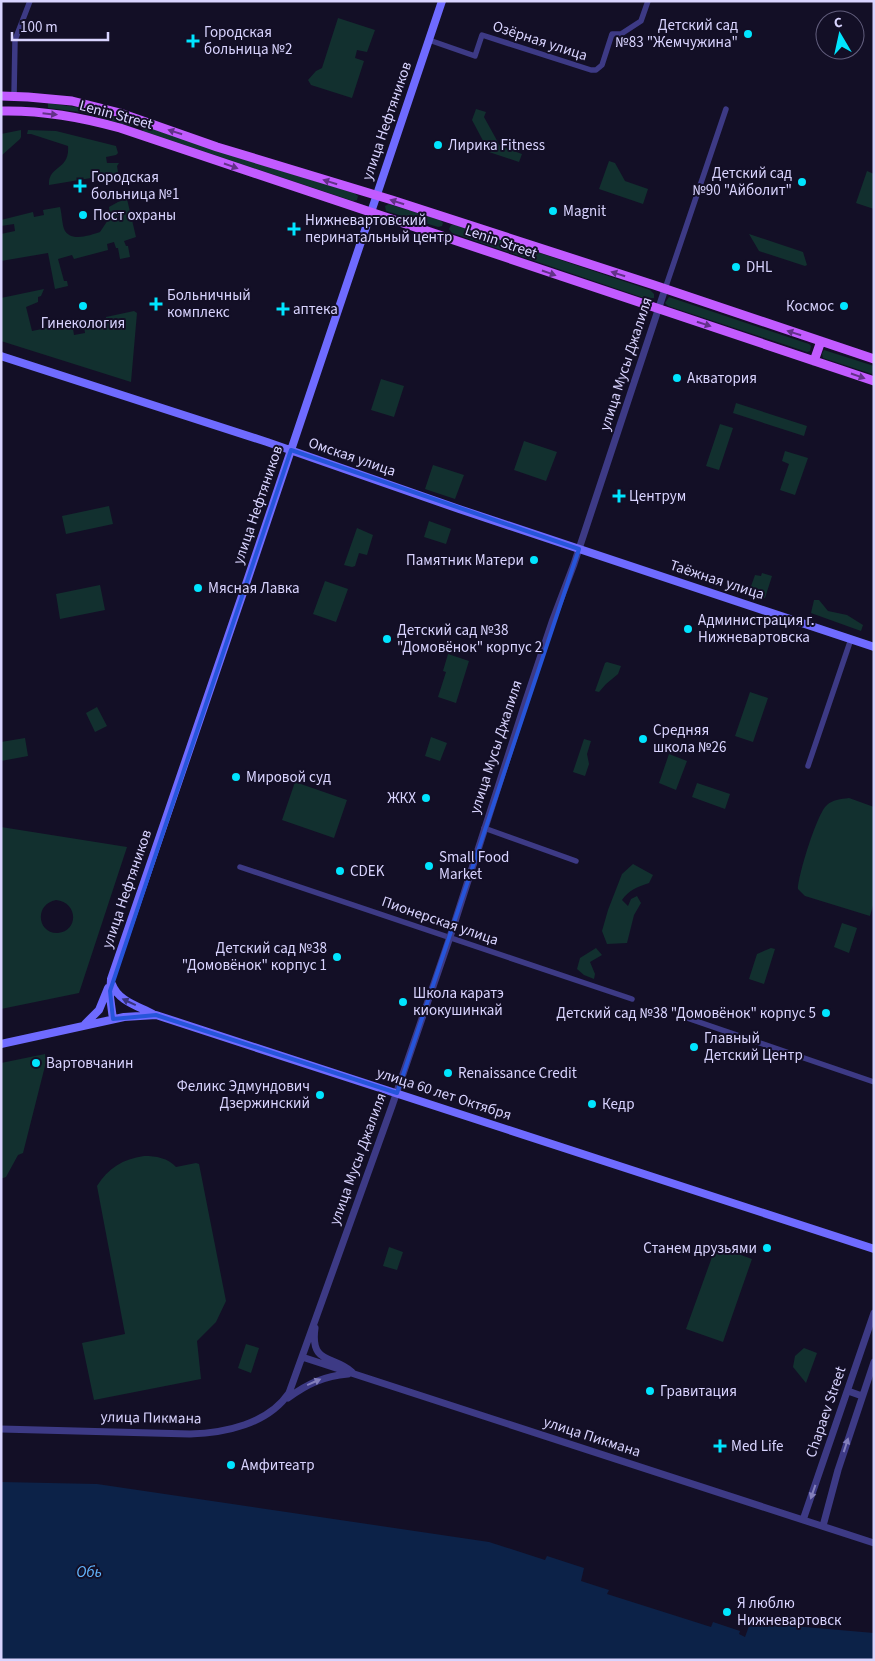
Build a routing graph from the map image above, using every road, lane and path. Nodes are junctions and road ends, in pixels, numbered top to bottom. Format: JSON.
{"nodes":[{"id":1,"x":30,"y":1,"type":"edge"},
{"id":2,"x":442,"y":1,"type":"edge"},
{"id":3,"x":648,"y":1,"type":"edge"},
{"id":4,"x":429,"y":40,"type":"junction"},
{"id":5,"x":1,"y":96,"type":"edge"},
{"id":6,"x":14,"y":96,"type":"junction"},
{"id":7,"x":726,"y":109,"type":"dead end"},
{"id":8,"x":1,"y":111,"type":"edge"},
{"id":9,"x":139,"y":120,"type":"junction"},
{"id":10,"x":135,"y":133,"type":"junction"},
{"id":11,"x":376,"y":196,"type":"junction"},
{"id":12,"x":370,"y":213,"type":"junction"},
{"id":13,"x":448,"y":219,"type":"junction"},
{"id":14,"x":442,"y":237,"type":"junction"},
{"id":15,"x":665,"y":289,"type":"junction"},
{"id":16,"x":658,"y":309,"type":"junction"},
{"id":17,"x":821,"y":341,"type":"junction"},
{"id":18,"x":1,"y":356,"type":"edge"},
{"id":19,"x":874,"y":359,"type":"edge"},
{"id":20,"x":814,"y":360,"type":"junction"},
{"id":21,"x":874,"y":381,"type":"edge"},
{"id":22,"x":291,"y":450,"type":"junction"},
{"id":23,"x":579,"y":549,"type":"junction"},
{"id":24,"x":851,"y":640,"type":"junction"},
{"id":25,"x":874,"y":647,"type":"edge"},
{"id":26,"x":808,"y":766,"type":"dead end"},
{"id":27,"x":484,"y":828,"type":"junction"},
{"id":28,"x":576,"y":861,"type":"dead end"},
{"id":29,"x":240,"y":867,"type":"dead end"},
{"id":30,"x":450,"y":937,"type":"junction"},
{"id":31,"x":111,"y":979,"type":"junction"},
{"id":32,"x":632,"y":999,"type":"dead end"},
{"id":33,"x":156,"y":1015,"type":"junction"},
{"id":34,"x":684,"y":1017,"type":"dead end"},
{"id":35,"x":113,"y":1019,"type":"junction"},
{"id":36,"x":80,"y":1027,"type":"junction"},
{"id":37,"x":1,"y":1044,"type":"edge"},
{"id":38,"x":874,"y":1082,"type":"edge"},
{"id":39,"x":396,"y":1093,"type":"junction"},
{"id":40,"x":874,"y":1249,"type":"edge"},
{"id":41,"x":317,"y":1313,"type":"junction"},
{"id":42,"x":874,"y":1313,"type":"edge"},
{"id":43,"x":302,"y":1357,"type":"junction"},
{"id":44,"x":874,"y":1362,"type":"edge"},
{"id":45,"x":354,"y":1374,"type":"junction"},
{"id":46,"x":848,"y":1391,"type":"junction"},
{"id":47,"x":289,"y":1393,"type":"joint"},
{"id":48,"x":862,"y":1396,"type":"junction"},
{"id":49,"x":280,"y":1405,"type":"junction"},
{"id":50,"x":1,"y":1428,"type":"edge"},
{"id":51,"x":803,"y":1520,"type":"junction"},
{"id":52,"x":823,"y":1526,"type":"junction"},
{"id":53,"x":874,"y":1543,"type":"edge"}],
"edges":[{"from":1,"to":6,"type":"street"},
{"from":2,"to":4,"type":"main road","name":"улица Нефтяников"},
{"from":3,"to":4,"type":"street","name":"Озёрная улица"},
{"from":4,"to":11,"type":"main road","name":"улица Нефтяников"},
{"from":5,"to":6,"type":"main road","name":"Lenin Street"},
{"from":6,"to":9,"type":"main road","name":"Lenin Street"},
{"from":7,"to":15,"type":"street","name":"улица Мусы Джалиля"},
{"from":8,"to":10,"type":"main road","name":"Lenin Street","one_way":true},
{"from":9,"to":10,"type":"main road"},
{"from":11,"to":9,"type":"main road","name":"Lenin Street","one_way":true},
{"from":10,"to":12,"type":"main road","name":"Lenin Street","one_way":true},
{"from":11,"to":12,"type":"main road","name":"улица Нефтяников"},
{"from":13,"to":11,"type":"main road","name":"Lenin Street","one_way":true},
{"from":12,"to":14,"type":"main road","name":"Lenin Street"},
{"from":12,"to":22,"type":"main road","name":"улица Нефтяников"},
{"from":13,"to":14,"type":"main road"},
{"from":15,"to":13,"type":"main road","name":"Lenin Street","one_way":true},
{"from":14,"to":16,"type":"main road","name":"Lenin Street","one_way":true},
{"from":15,"to":16,"type":"street","name":"улица Мусы Джалиля"},
{"from":17,"to":15,"type":"main road","name":"Lenin Street","one_way":true},
{"from":16,"to":20,"type":"main road","name":"Lenin Street","one_way":true},
{"from":16,"to":23,"type":"street","name":"улица Мусы Джалиля"},
{"from":17,"to":19,"type":"main road","name":"Lenin Street"},
{"from":17,"to":20,"type":"main road"},
{"from":18,"to":22,"type":"main road","name":"Омская улица"},
{"from":20,"to":21,"type":"main road","name":"Lenin Street","one_way":true},
{"from":22,"to":23,"type":"main road","name":"Омская улица"},
{"from":22,"to":31,"type":"main road","name":"улица Нефтяников"},
{"from":23,"to":24,"type":"main road","name":"Таёжная улица"},
{"from":23,"to":27,"type":"street","name":"улица Мусы Джалиля"},
{"from":24,"to":25,"type":"main road","name":"Таёжная улица"},
{"from":24,"to":26,"type":"street"},
{"from":27,"to":28,"type":"street"},
{"from":27,"to":30,"type":"street","name":"улица Мусы Джалиля"},
{"from":29,"to":30,"type":"street","name":"Пионерская улица"},
{"from":30,"to":32,"type":"street","name":"Пионерская улица"},
{"from":30,"to":39,"type":"street","name":"улица Мусы Джалиля"},
{"from":33,"to":31,"type":"main road","one_way":true},
{"from":31,"to":35,"type":"main road","name":"улица Нефтяников"},
{"from":31,"to":36,"type":"main road"},
{"from":33,"to":35,"type":"main road","name":"улица 60 лет Октября"},
{"from":33,"to":39,"type":"main road","name":"улица 60 лет Октября"},
{"from":34,"to":38,"type":"street"},
{"from":35,"to":36,"type":"main road","name":"улица 60 лет Октября"},
{"from":36,"to":37,"type":"main road","name":"улица 60 лет Октября"},
{"from":39,"to":40,"type":"main road","name":"улица 60 лет Октября"},
{"from":39,"to":41,"type":"street","name":"улица Мусы Джалиля"},
{"from":41,"to":43,"type":"street","name":"улица Мусы Джалиля"},
{"from":41,"to":45,"type":"street"},
{"from":42,"to":46,"type":"street","name":"Chapaev Street"},
{"from":43,"to":45,"type":"street","name":"улица Пикмана"},
{"from":43,"to":47,"type":"street","name":"улица Мусы Джалиля"},
{"from":44,"to":48,"type":"street","name":"Chapaev Street"},
{"from":49,"to":45,"type":"street","one_way":true},
{"from":45,"to":51,"type":"street","name":"улица Пикмана"},
{"from":46,"to":48,"type":"street"},
{"from":46,"to":51,"type":"street","name":"Chapaev Street","one_way":true},
{"from":47,"to":49,"type":"street","name":"улица Пикмана"},
{"from":52,"to":48,"type":"street","name":"Chapaev Street","one_way":true},
{"from":49,"to":50,"type":"street","name":"улица Пикмана"},
{"from":51,"to":52,"type":"street","name":"улица Пикмана"},
{"from":52,"to":53,"type":"street","name":"улица Пикмана"}]}
